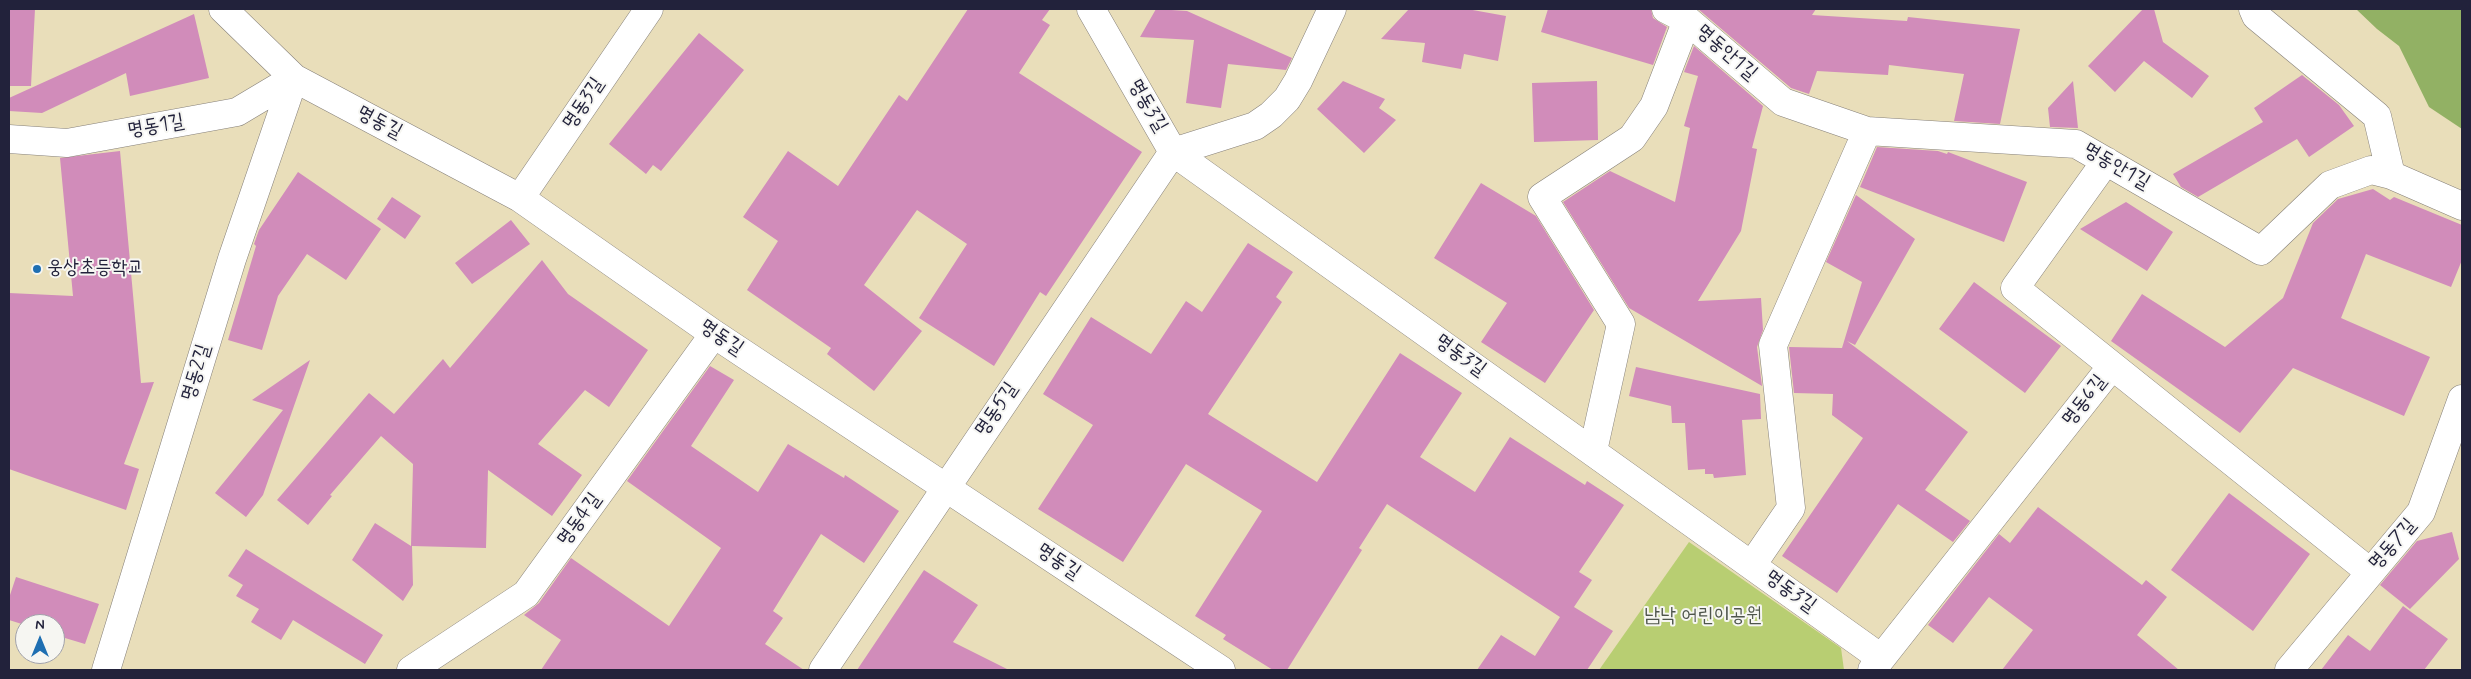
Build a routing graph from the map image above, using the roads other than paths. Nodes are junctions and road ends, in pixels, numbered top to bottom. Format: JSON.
{"nodes":[{"id":1,"x":223,"y":9,"type":"edge"},
{"id":2,"x":649,"y":9,"type":"edge"},
{"id":3,"x":1090,"y":9,"type":"edge"},
{"id":4,"x":1332,"y":9,"type":"edge"},
{"id":5,"x":2253,"y":9,"type":"edge"},
{"id":6,"x":1676,"y":14,"type":"edge"},
{"id":7,"x":294,"y":78,"type":"junction"},
{"id":8,"x":1867,"y":131,"type":"junction"},
{"id":9,"x":9,"y":140,"type":"edge"},
{"id":10,"x":1173,"y":152,"type":"junction"},
{"id":11,"x":2106,"y":161,"type":"junction"},
{"id":12,"x":2392,"y":175,"type":"junction"},
{"id":13,"x":520,"y":198,"type":"junction"},
{"id":14,"x":2462,"y":206,"type":"edge"},
{"id":15,"x":714,"y":334,"type":"junction"},
{"id":16,"x":2112,"y":366,"type":"junction"},
{"id":17,"x":2462,"y":399,"type":"edge"},
{"id":18,"x":1593,"y":451,"type":"junction"},
{"id":19,"x":945,"y":487,"type":"junction"},
{"id":20,"x":1752,"y":565,"type":"junction"},
{"id":21,"x":2370,"y":572,"type":"junction"},
{"id":22,"x":1877,"y":664,"type":"edge"},
{"id":23,"x":106,"y":670,"type":"edge"},
{"id":24,"x":411,"y":670,"type":"edge"},
{"id":25,"x":823,"y":670,"type":"edge"},
{"id":26,"x":1221,"y":670,"type":"edge"},
{"id":27,"x":2289,"y":670,"type":"edge"}],
"edges":[{"from":1,"to":7,"type":"street","name":"명동길"},
{"from":2,"to":13,"type":"street","name":"명동3길"},
{"from":3,"to":10,"type":"street","name":"명동3길"},
{"from":4,"to":10,"type":"street"},
{"from":5,"to":12,"type":"street"},
{"from":6,"to":8,"type":"street","name":"명동안1길"},
{"from":6,"to":18,"type":"street"},
{"from":7,"to":9,"type":"street","name":"명동1길"},
{"from":7,"to":13,"type":"street","name":"명동길"},
{"from":7,"to":23,"type":"street","name":"명동2길"},
{"from":8,"to":11,"type":"street","name":"명동안1길"},
{"from":8,"to":20,"type":"street"},
{"from":10,"to":18,"type":"street","name":"명동3길"},
{"from":10,"to":19,"type":"street","name":"명동5길"},
{"from":11,"to":12,"type":"street","name":"명동안1길"},
{"from":11,"to":16,"type":"street"},
{"from":12,"to":14,"type":"street","name":"명동안1길"},
{"from":13,"to":15,"type":"street","name":"명동길"},
{"from":15,"to":19,"type":"street","name":"명동길"},
{"from":15,"to":24,"type":"street","name":"명동4길"},
{"from":16,"to":21,"type":"street","name":"명동6길"},
{"from":16,"to":22,"type":"street","name":"명동6길"},
{"from":17,"to":21,"type":"street","name":"명동7길"},
{"from":18,"to":20,"type":"street","name":"명동3길"},
{"from":19,"to":25,"type":"street","name":"명동5길"},
{"from":19,"to":26,"type":"street","name":"명동길"},
{"from":20,"to":22,"type":"street","name":"명동3길"},
{"from":21,"to":27,"type":"street","name":"명동7길"}]}
